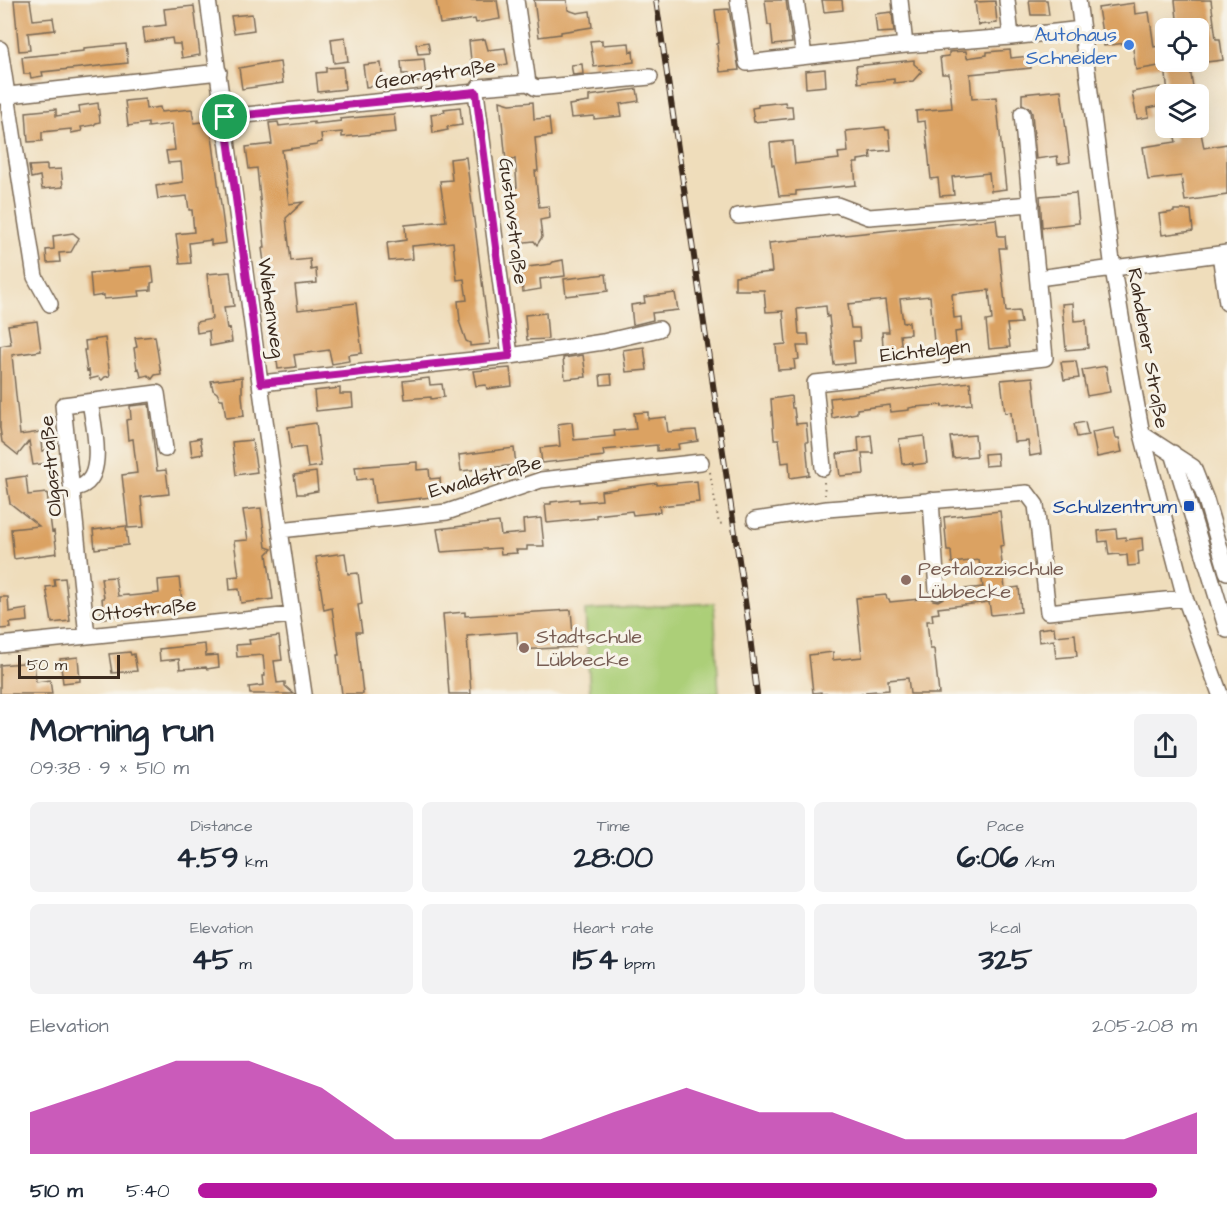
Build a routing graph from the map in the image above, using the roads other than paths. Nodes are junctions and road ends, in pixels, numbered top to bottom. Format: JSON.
{"nodes":[{"id":1,"x":208,"y":0,"type":"edge"},
{"id":2,"x":516,"y":0,"type":"edge"},
{"id":3,"x":738,"y":0,"type":"edge"},
{"id":4,"x":796,"y":0,"type":"edge"},
{"id":5,"x":900,"y":0,"type":"edge"},
{"id":6,"x":1007,"y":0,"type":"edge"},
{"id":7,"x":1078,"y":0,"type":"edge"},
{"id":8,"x":1082,"y":29,"type":"junction"},
{"id":9,"x":1011,"y":37,"type":"junction"},
{"id":10,"x":904,"y":45,"type":"junction"},
{"id":11,"x":0,"y":49,"type":"edge"},
{"id":12,"x":804,"y":57,"type":"junction"},
{"id":13,"x":219,"y":72,"type":"junction"},
{"id":14,"x":650,"y":77,"type":"dead end"},
{"id":15,"x":528,"y":82,"type":"junction"},
{"id":16,"x":476,"y":92,"type":"junction"},
{"id":17,"x":3,"y":95,"type":"edge"},
{"id":18,"x":1022,"y":114,"type":"dead end"},
{"id":19,"x":225,"y":117,"type":"junction"},
{"id":20,"x":1031,"y":204,"type":"junction"},
{"id":21,"x":738,"y":216,"type":"dead end"},
{"id":22,"x":1223,"y":253,"type":"edge"},
{"id":23,"x":1113,"y":269,"type":"junction"},
{"id":24,"x":1038,"y":278,"type":"junction"},
{"id":25,"x":1227,"y":303,"type":"edge"},
{"id":26,"x":50,"y":304,"type":"dead end"},
{"id":27,"x":659,"y":329,"type":"dead end"},
{"id":28,"x":510,"y":356,"type":"junction"},
{"id":29,"x":261,"y":383,"type":"junction"},
{"id":30,"x":90,"y":402,"type":"junction"},
{"id":31,"x":1142,"y":434,"type":"junction"},
{"id":32,"x":165,"y":449,"type":"dead end"},
{"id":33,"x":1173,"y":453,"type":"junction"},
{"id":34,"x":701,"y":462,"type":"road end"},
{"id":35,"x":823,"y":468,"type":"road end"},
{"id":36,"x":72,"y":489,"type":"junction"},
{"id":37,"x":931,"y":500,"type":"junction"},
{"id":38,"x":755,"y":520,"type":"dead end"},
{"id":39,"x":280,"y":530,"type":"junction"},
{"id":40,"x":1222,"y":535,"type":"edge"},
{"id":41,"x":1227,"y":572,"type":"edge"},
{"id":42,"x":937,"y":591,"type":"dead end"},
{"id":43,"x":1185,"y":598,"type":"junction"},
{"id":44,"x":292,"y":615,"type":"junction"},
{"id":45,"x":1227,"y":630,"type":"edge"},
{"id":46,"x":87,"y":636,"type":"junction"},
{"id":47,"x":0,"y":645,"type":"edge"},
{"id":48,"x":304,"y":694,"type":"edge"},
{"id":49,"x":1220,"y":694,"type":"edge"}],
"edges":[{"from":1,"to":13,"type":"street","name":"Wiehenweg"},
{"from":2,"to":15,"type":"street"},
{"from":3,"to":12,"type":"street"},
{"from":4,"to":12,"type":"street"},
{"from":5,"to":10,"type":"street"},
{"from":6,"to":9,"type":"street"},
{"from":7,"to":8,"type":"street","name":"Rahdener Straße"},
{"from":8,"to":9,"type":"street"},
{"from":8,"to":23,"type":"street","name":"Rahdener Straße"},
{"from":9,"to":10,"type":"street"},
{"from":10,"to":12,"type":"street"},
{"from":11,"to":17,"type":"street"},
{"from":13,"to":17,"type":"street"},
{"from":13,"to":19,"type":"street","name":"Wiehenweg"},
{"from":14,"to":15,"type":"street","name":"Georgstraße"},
{"from":15,"to":16,"type":"street","name":"Georgstraße"},
{"from":16,"to":19,"type":"street","name":"Georgstraße"},
{"from":16,"to":28,"type":"street","name":"Gustavstraße"},
{"from":17,"to":26,"type":"street"},
{"from":18,"to":20,"type":"street","name":"Eichtelgen"},
{"from":19,"to":29,"type":"street","name":"Wiehenweg"},
{"from":20,"to":21,"type":"street"},
{"from":20,"to":24,"type":"street","name":"Eichtelgen"},
{"from":22,"to":23,"type":"street"},
{"from":22,"to":25,"type":"street"},
{"from":23,"to":24,"type":"street"},
{"from":23,"to":31,"type":"street","name":"Rahdener Straße"},
{"from":24,"to":35,"type":"street","name":"Eichtelgen"},
{"from":27,"to":28,"type":"street"},
{"from":28,"to":29,"type":"street"},
{"from":29,"to":39,"type":"street","name":"Wiehenweg"},
{"from":30,"to":32,"type":"street","name":"Olgastraße"},
{"from":30,"to":36,"type":"street"},
{"from":30,"to":36,"type":"street","name":"Olgastraße"},
{"from":31,"to":33,"type":"street"},
{"from":31,"to":43,"type":"street","name":"Rahdener Straße"},
{"from":33,"to":40,"type":"street"},
{"from":33,"to":45,"type":"street"},
{"from":34,"to":39,"type":"street","name":"Ewaldstraße"},
{"from":36,"to":46,"type":"street","name":"Olgastraße"},
{"from":37,"to":38,"type":"street"},
{"from":37,"to":42,"type":"street"},
{"from":37,"to":43,"type":"street"},
{"from":39,"to":44,"type":"street","name":"Wiehenweg"},
{"from":40,"to":41,"type":"street"},
{"from":43,"to":49,"type":"street","name":"Rahdener Straße"},
{"from":44,"to":46,"type":"street","name":"Ottostraße"},
{"from":44,"to":48,"type":"street","name":"Wiehenweg"},
{"from":46,"to":47,"type":"street","name":"Ottostraße"}]}
